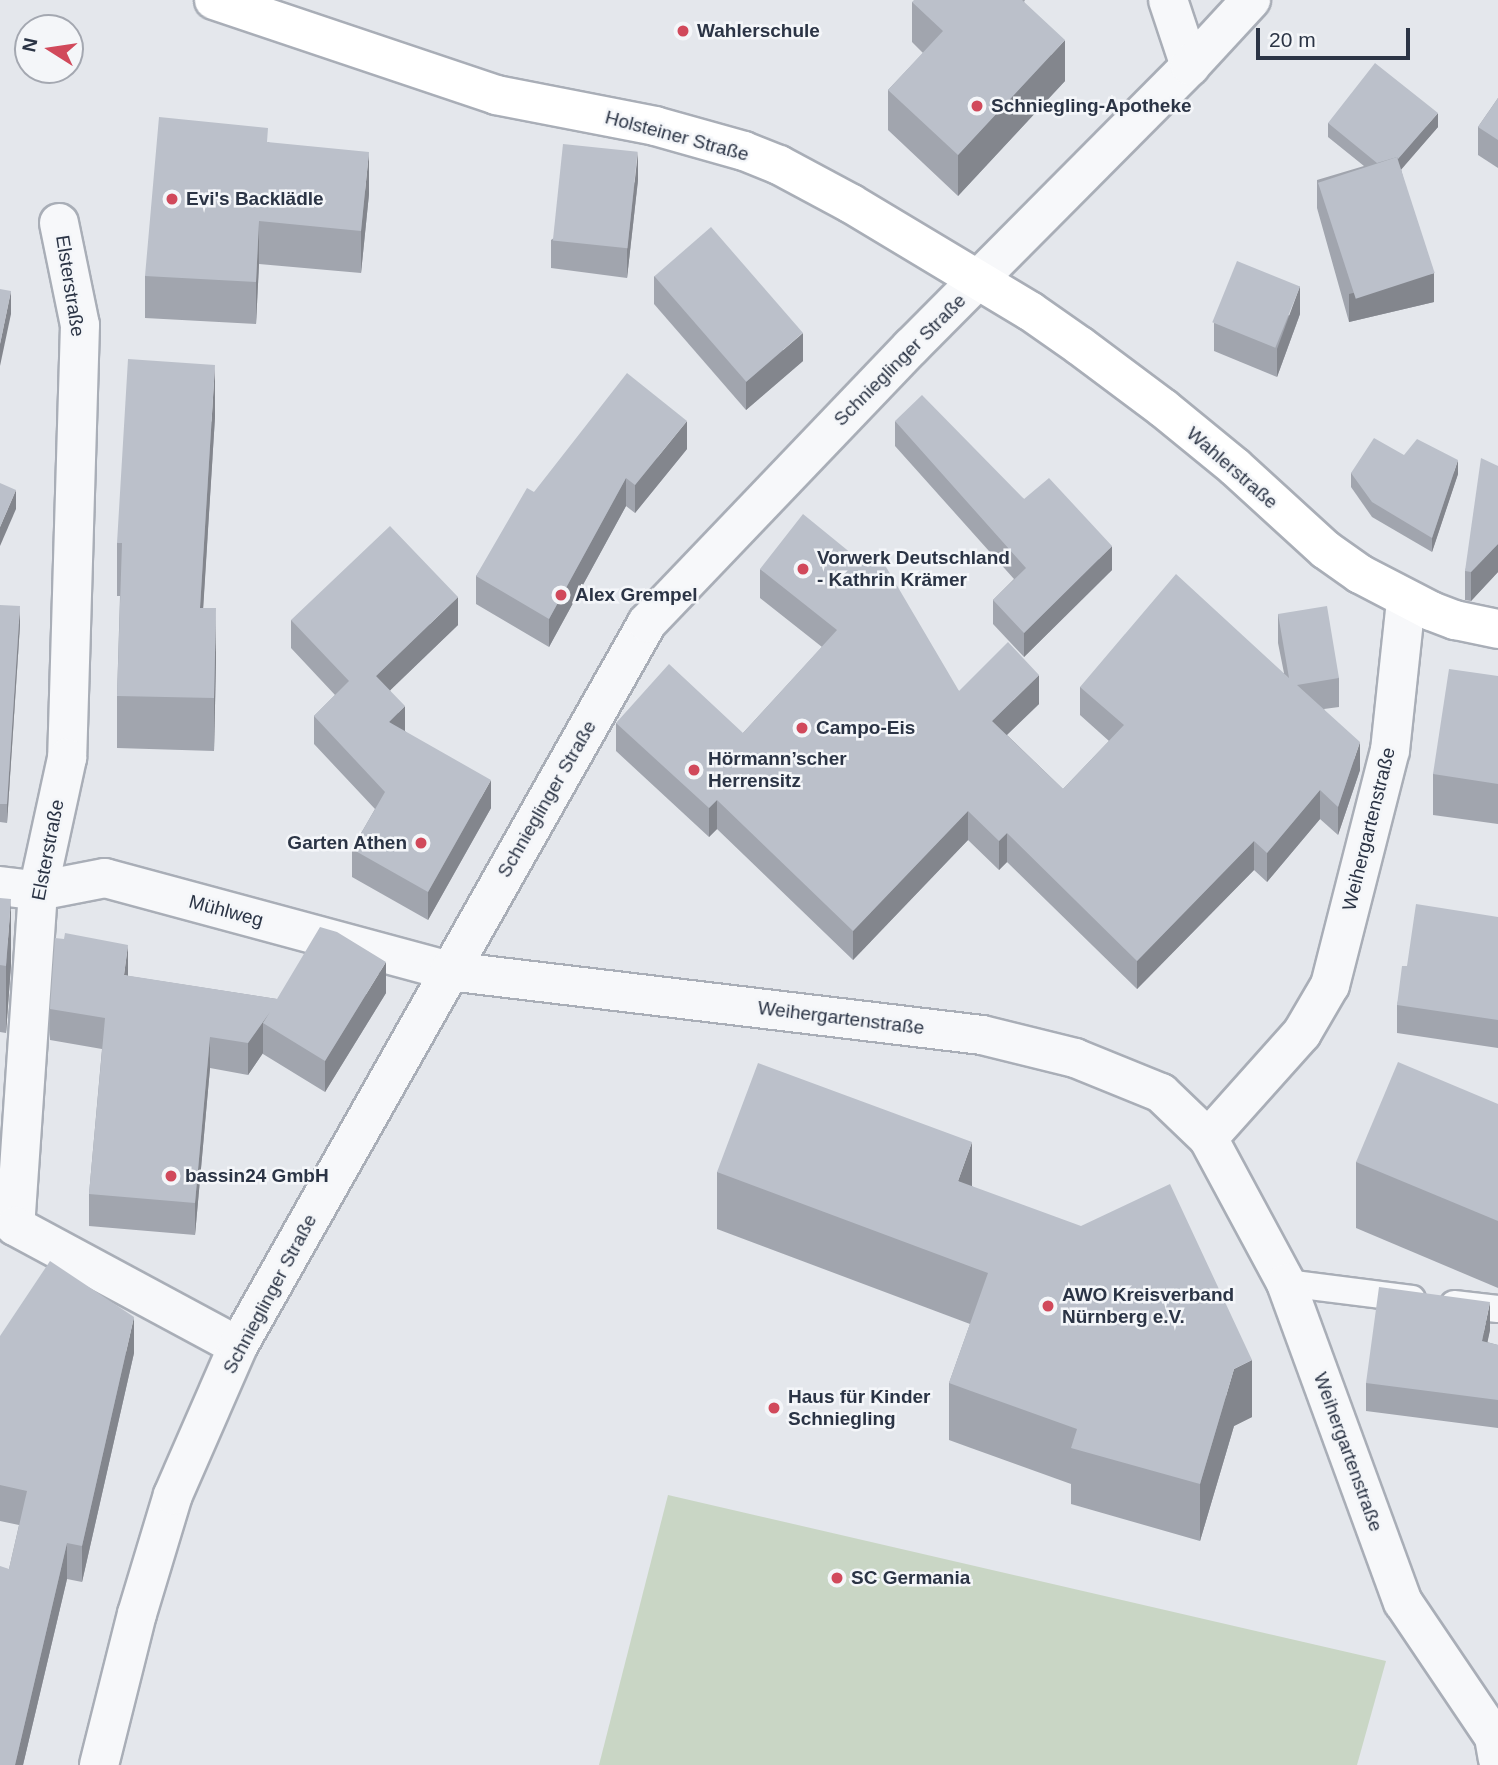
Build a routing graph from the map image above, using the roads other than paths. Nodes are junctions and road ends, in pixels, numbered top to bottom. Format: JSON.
{"nodes":[{"id":1,"x":214,"y":0,"type":"edge"},
{"id":2,"x":295,"y":0,"type":"edge"},
{"id":3,"x":1168,"y":0,"type":"edge"},
{"id":4,"x":1251,"y":0,"type":"edge"},
{"id":5,"x":353,"y":45,"type":"junction"},
{"id":6,"x":1190,"y":66,"type":"junction"},
{"id":7,"x":59,"y":223,"type":"dead end"},
{"id":8,"x":978,"y":281,"type":"junction"},
{"id":9,"x":1406,"y":601,"type":"junction"},
{"id":10,"x":1498,"y":629,"type":"edge"},
{"id":11,"x":0,"y":886,"type":"edge"},
{"id":12,"x":38,"y":891,"type":"junction"},
{"id":13,"x":449,"y":971,"type":"junction"},
{"id":14,"x":1208,"y":1138,"type":"junction"},
{"id":15,"x":7,"y":1228,"type":"edge"},
{"id":16,"x":1286,"y":1283,"type":"junction"},
{"id":17,"x":1498,"y":1309,"type":"edge"},
{"id":18,"x":238,"y":1346,"type":"junction"},
{"id":19,"x":1498,"y":1759,"type":"edge"},
{"id":20,"x":99,"y":1765,"type":"edge"}],
"edges":[{"from":1,"to":5,"type":"main road","name":"Holsteiner Straße"},
{"from":2,"to":5,"type":"main road","name":"Holsteiner Straße"},
{"from":3,"to":6,"type":"street"},
{"from":4,"to":6,"type":"street","name":"Schnieglinger Straße"},
{"from":5,"to":8,"type":"main road","name":"Holsteiner Straße"},
{"from":6,"to":8,"type":"street","name":"Schnieglinger Straße"},
{"from":7,"to":12,"type":"street","name":"Elsterstraße"},
{"from":8,"to":9,"type":"main road","name":"Wahlerstraße"},
{"from":8,"to":13,"type":"street","name":"Schnieglinger Straße"},
{"from":9,"to":10,"type":"main road","name":"Wahlerstraße"},
{"from":9,"to":14,"type":"street","name":"Weihergartenstraße"},
{"from":11,"to":12,"type":"street","name":"Mühlweg"},
{"from":12,"to":13,"type":"street","name":"Mühlweg"},
{"from":12,"to":15,"type":"street","name":"Elsterstraße"},
{"from":13,"to":14,"type":"street","name":"Weihergartenstraße"},
{"from":13,"to":18,"type":"street","name":"Schnieglinger Straße"},
{"from":14,"to":16,"type":"street","name":"Weihergartenstraße"},
{"from":15,"to":18,"type":"street","name":"Elsterstraße"},
{"from":16,"to":17,"type":"lane"},
{"from":16,"to":19,"type":"street","name":"Weihergartenstraße"},
{"from":18,"to":20,"type":"street","name":"Schnieglinger Straße"}]}
